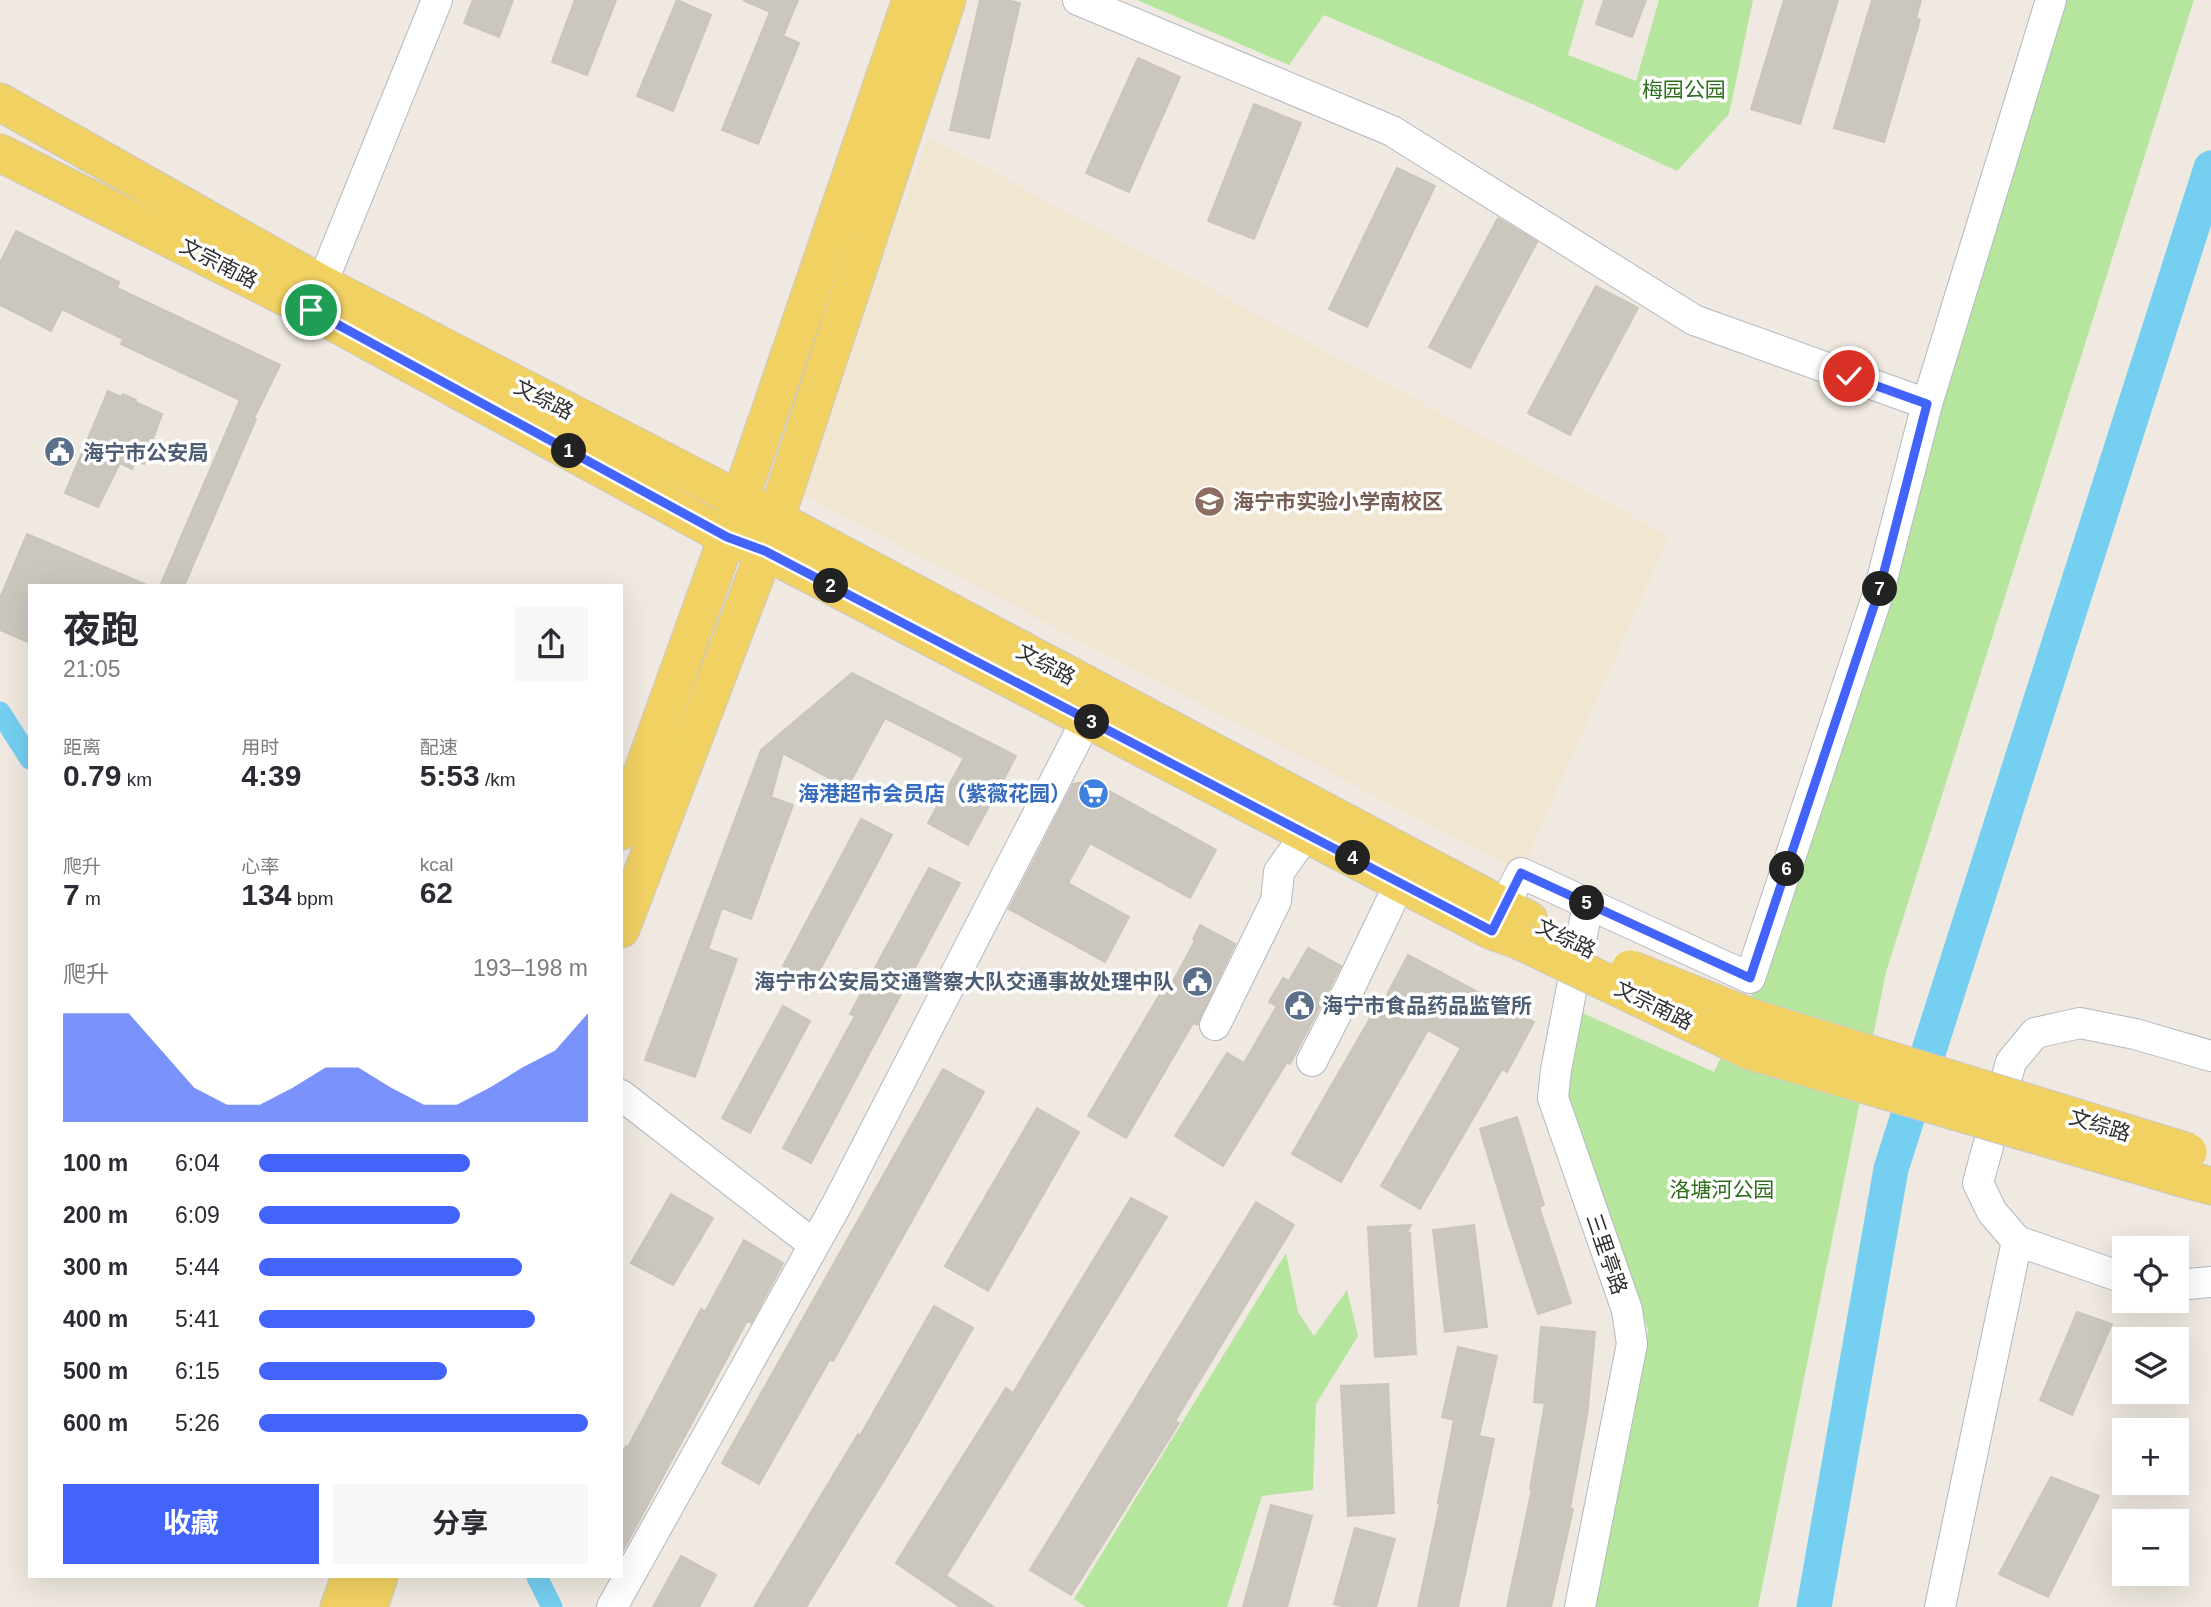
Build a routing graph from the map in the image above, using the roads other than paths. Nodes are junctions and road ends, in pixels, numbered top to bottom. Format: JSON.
{"nodes":[{"id":1,"x":437,"y":0,"type":"edge"},
{"id":2,"x":911,"y":0,"type":"edge"},
{"id":3,"x":947,"y":0,"type":"edge"},
{"id":4,"x":1078,"y":0,"type":"edge"},
{"id":5,"x":2051,"y":0,"type":"edge"},
{"id":6,"x":0,"y":102,"type":"edge"},
{"id":7,"x":0,"y":153,"type":"edge"},
{"id":8,"x":316,"y":297,"type":"junction"},
{"id":9,"x":1927,"y":404,"type":"junction"},
{"id":10,"x":740,"y":500,"type":"junction"},
{"id":11,"x":770,"y":535,"type":"junction"},
{"id":12,"x":727,"y":537,"type":"junction"},
{"id":13,"x":1087,"y":719,"type":"junction"},
{"id":14,"x":623,"y":825,"type":"edge"},
{"id":15,"x":1306,"y":834,"type":"junction"},
{"id":16,"x":1400,"y":883,"type":"junction"},
{"id":17,"x":1588,"y":904,"type":"junction"},
{"id":18,"x":623,"y":924,"type":"edge"},
{"id":19,"x":1511,"y":925,"type":"junction"},
{"id":20,"x":1215,"y":1026,"type":"dead end"},
{"id":21,"x":2211,"y":1056,"type":"edge"},
{"id":22,"x":1311,"y":1061,"type":"dead end"},
{"id":23,"x":623,"y":1097,"type":"edge"},
{"id":24,"x":2199,"y":1169,"type":"edge"},
{"id":25,"x":2017,"y":1241,"type":"junction"},
{"id":26,"x":813,"y":1244,"type":"junction"},
{"id":27,"x":2112,"y":1274,"type":"edge"},
{"id":28,"x":2211,"y":1282,"type":"edge"},
{"id":29,"x":2189,"y":1284,"type":"edge"},
{"id":30,"x":350,"y":1578,"type":"edge"},
{"id":31,"x":379,"y":1578,"type":"edge"},
{"id":32,"x":339,"y":1607,"type":"edge"},
{"id":33,"x":369,"y":1607,"type":"edge"},
{"id":34,"x":612,"y":1607,"type":"edge"},
{"id":35,"x":1580,"y":1607,"type":"edge"},
{"id":36,"x":1940,"y":1607,"type":"edge"}],
"edges":[{"from":1,"to":8,"type":"street"},
{"from":2,"to":10,"type":"main road"},
{"from":3,"to":11,"type":"main road"},
{"from":4,"to":9,"type":"street"},
{"from":5,"to":9,"type":"street"},
{"from":6,"to":8,"type":"main road","name":"文综路"},
{"from":7,"to":8,"type":"main road","name":"文宗南路"},
{"from":8,"to":10,"type":"main road","name":"文综路"},
{"from":8,"to":12,"type":"main road","name":"文宗南路"},
{"from":9,"to":17,"type":"street"},
{"from":10,"to":11,"type":"main road","name":"文综路"},
{"from":10,"to":12,"type":"main road"},
{"from":11,"to":12,"type":"main road","name":"文宗南路"},
{"from":11,"to":13,"type":"main road","name":"文宗南路"},
{"from":11,"to":18,"type":"main road"},
{"from":11,"to":19,"type":"main road","name":"文综路"},
{"from":12,"to":14,"type":"main road"},
{"from":13,"to":15,"type":"main road","name":"文宗南路"},
{"from":13,"to":26,"type":"street"},
{"from":15,"to":16,"type":"main road","name":"文宗南路"},
{"from":15,"to":20,"type":"street"},
{"from":16,"to":19,"type":"main road","name":"文宗南路"},
{"from":16,"to":22,"type":"street"},
{"from":17,"to":19,"type":"street"},
{"from":17,"to":35,"type":"street","name":"三里亭路"},
{"from":19,"to":24,"type":"main road","name":"文宗南路","bridge":true},
{"from":21,"to":25,"type":"street"},
{"from":23,"to":26,"type":"street"},
{"from":25,"to":27,"type":"street"},
{"from":25,"to":36,"type":"street"},
{"from":26,"to":34,"type":"street"},
{"from":28,"to":29,"type":"street"},
{"from":30,"to":32,"type":"main road"},
{"from":31,"to":33,"type":"main road"}]}
